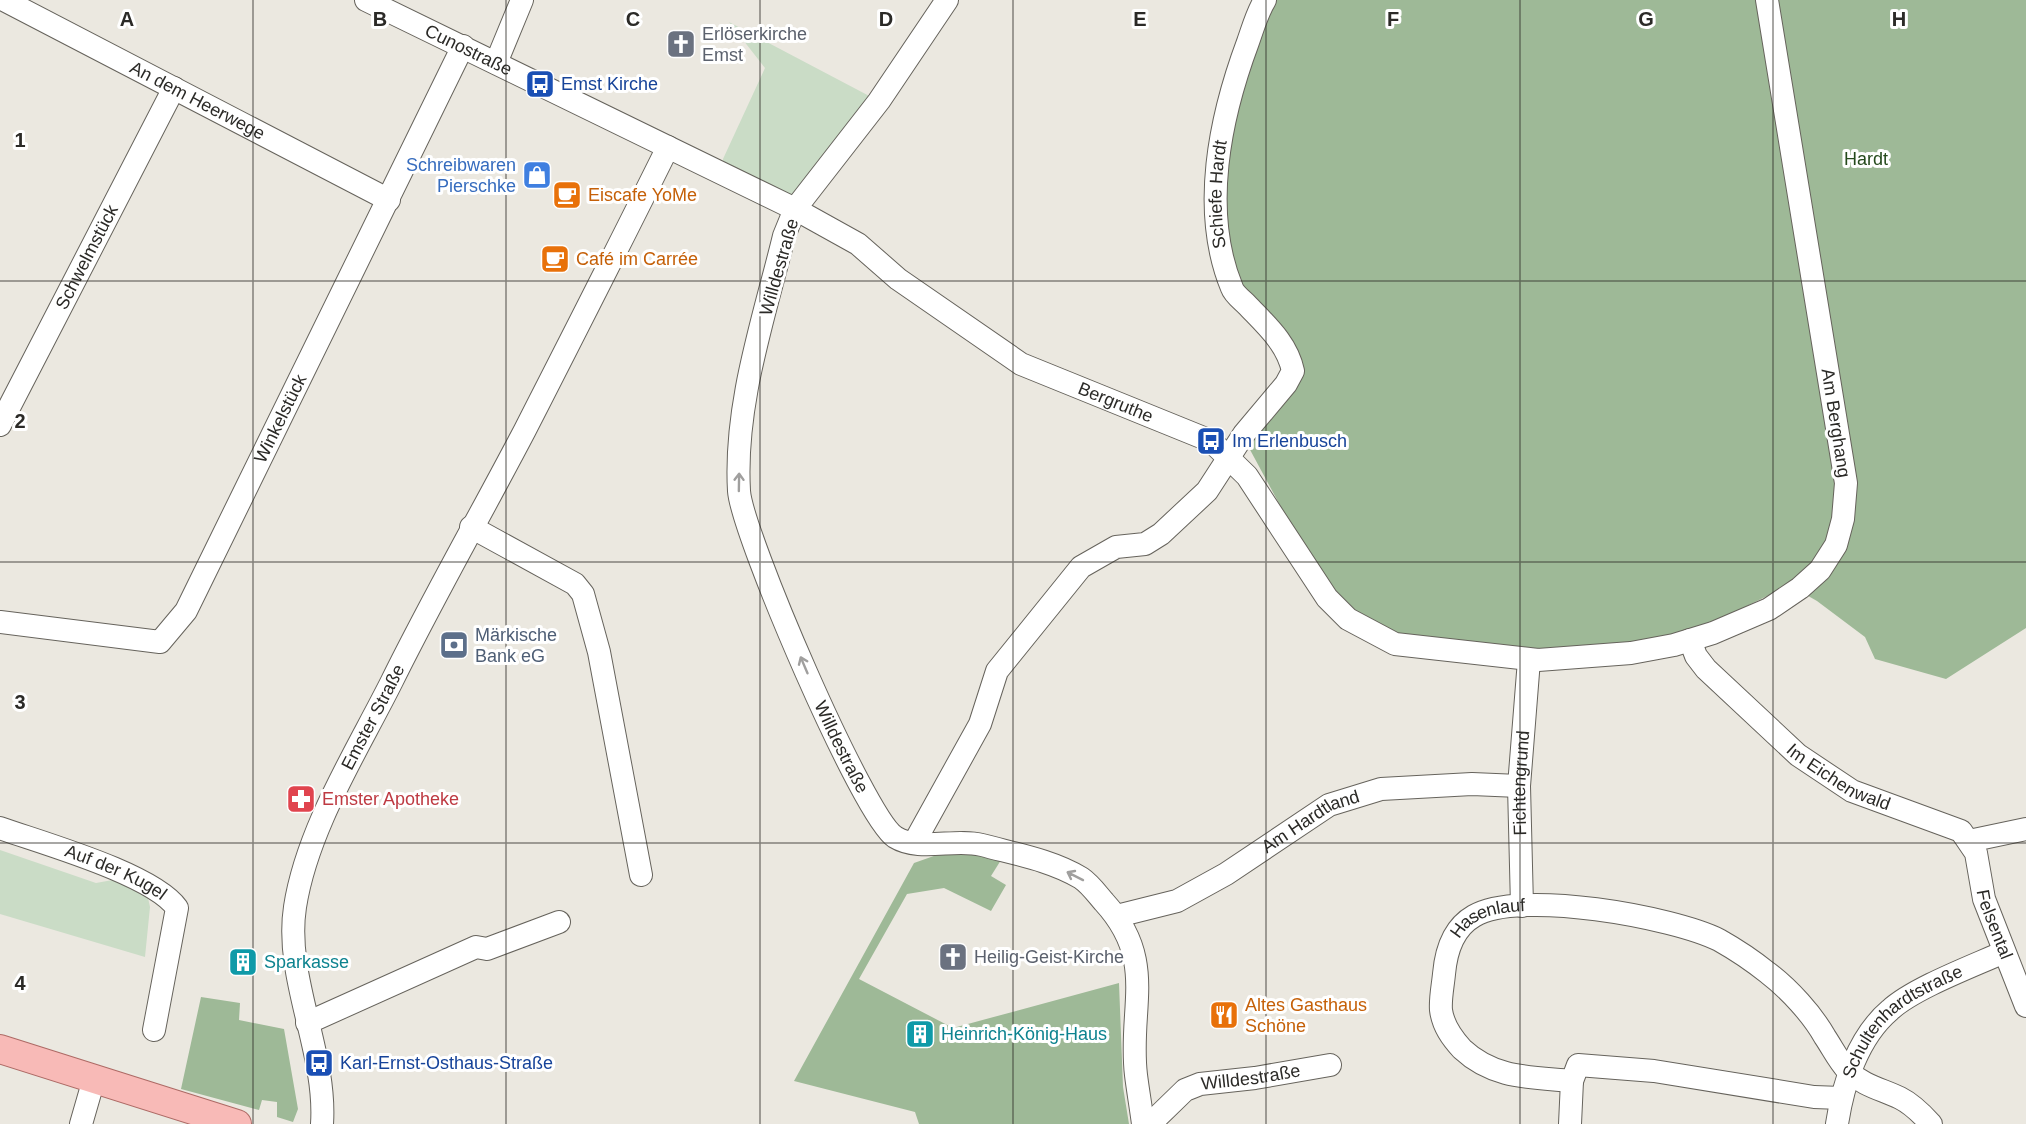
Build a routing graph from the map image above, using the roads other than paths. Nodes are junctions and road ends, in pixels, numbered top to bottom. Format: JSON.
{"nodes":[{"id":1,"x":4,"y":0,"type":"edge"},
{"id":2,"x":366,"y":0,"type":"edge"},
{"id":3,"x":522,"y":0,"type":"edge"},
{"id":4,"x":947,"y":0,"type":"edge"},
{"id":5,"x":1265,"y":0,"type":"edge"},
{"id":6,"x":1767,"y":0,"type":"edge"},
{"id":7,"x":463,"y":46,"type":"junction"},
{"id":8,"x":496,"y":63,"type":"junction"},
{"id":9,"x":174,"y":88,"type":"junction"},
{"id":10,"x":668,"y":147,"type":"junction"},
{"id":11,"x":389,"y":200,"type":"junction"},
{"id":12,"x":795,"y":209,"type":"junction"},
{"id":13,"x":0,"y":425,"type":"edge"},
{"id":14,"x":1230,"y":457,"type":"junction"},
{"id":15,"x":471,"y":526,"type":"junction"},
{"id":16,"x":0,"y":622,"type":"edge"},
{"id":17,"x":1690,"y":640,"type":"junction"},
{"id":18,"x":1529,"y":660,"type":"junction"},
{"id":19,"x":1519,"y":786,"type":"junction"},
{"id":20,"x":0,"y":828,"type":"edge"},
{"id":21,"x":2026,"y":829,"type":"edge"},
{"id":22,"x":1969,"y":841,"type":"junction"},
{"id":23,"x":914,"y":843,"type":"junction"},
{"id":24,"x":641,"y":874,"type":"dead end"},
{"id":25,"x":1522,"y":906,"type":"junction"},
{"id":26,"x":1117,"y":916,"type":"junction"},
{"id":27,"x":559,"y":922,"type":"dead end"},
{"id":28,"x":2004,"y":952,"type":"junction"},
{"id":29,"x":2026,"y":1006,"type":"edge"},
{"id":30,"x":307,"y":1023,"type":"junction"},
{"id":31,"x":154,"y":1030,"type":"dead end"},
{"id":32,"x":0,"y":1049,"type":"edge"},
{"id":33,"x":1330,"y":1065,"type":"dead end"},
{"id":34,"x":1850,"y":1072,"type":"junction"},
{"id":35,"x":94,"y":1079,"type":"junction"},
{"id":36,"x":1572,"y":1081,"type":"junction"},
{"id":37,"x":1841,"y":1098,"type":"junction"},
{"id":38,"x":81,"y":1124,"type":"edge"},
{"id":39,"x":237,"y":1124,"type":"edge"},
{"id":40,"x":322,"y":1124,"type":"edge"},
{"id":41,"x":1143,"y":1124,"type":"edge"},
{"id":42,"x":1150,"y":1124,"type":"edge"},
{"id":43,"x":1570,"y":1124,"type":"edge"},
{"id":44,"x":1837,"y":1124,"type":"edge"},
{"id":45,"x":1931,"y":1124,"type":"edge"}],
"edges":[{"from":1,"to":9,"type":"street","name":"An dem Heerwege"},
{"from":2,"to":7,"type":"street","name":"Cunostraße"},
{"from":3,"to":8,"type":"street"},
{"from":4,"to":12,"type":"street"},
{"from":5,"to":14,"type":"street","name":"Schiefe Hardt"},
{"from":6,"to":17,"type":"street","name":"Am Berghang"},
{"from":7,"to":8,"type":"street","name":"Cunostraße"},
{"from":7,"to":11,"type":"street","name":"Winkelstück"},
{"from":8,"to":10,"type":"street","name":"Cunostraße"},
{"from":9,"to":11,"type":"street","name":"An dem Heerwege"},
{"from":9,"to":13,"type":"street","name":"Schwelmstück"},
{"from":10,"to":12,"type":"street","name":"Bergruthe"},
{"from":10,"to":15,"type":"street","name":"Emster Straße"},
{"from":11,"to":16,"type":"street","name":"Winkelstück"},
{"from":12,"to":14,"type":"street","name":"Bergruthe"},
{"from":23,"to":12,"type":"street","name":"Willdestraße","one_way":true},
{"from":14,"to":18,"type":"street","name":"Bergruthe"},
{"from":14,"to":23,"type":"street"},
{"from":15,"to":24,"type":"street"},
{"from":15,"to":30,"type":"street","name":"Emster Straße"},
{"from":17,"to":18,"type":"street","name":"Am Berghang"},
{"from":17,"to":22,"type":"street","name":"Im Eichenwald"},
{"from":18,"to":19,"type":"street","name":"Fichtengrund"},
{"from":19,"to":25,"type":"street","name":"Fichtengrund"},
{"from":19,"to":26,"type":"street","name":"Am Hardtland"},
{"from":20,"to":31,"type":"street","name":"Auf der Kugel"},
{"from":21,"to":22,"type":"street"},
{"from":22,"to":28,"type":"street","name":"Felsental"},
{"from":26,"to":23,"type":"street","one_way":true},
{"from":25,"to":34,"type":"street","name":"Hasenlauf"},
{"from":25,"to":36,"type":"street","name":"Hasenlauf"},
{"from":26,"to":41,"type":"street"},
{"from":27,"to":30,"type":"street"},
{"from":28,"to":29,"type":"street","name":"Felsental"},
{"from":28,"to":34,"type":"street","name":"Schultenhardtstraße"},
{"from":30,"to":40,"type":"street","name":"Emster Straße"},
{"from":32,"to":35,"type":"main road"},
{"from":33,"to":42,"type":"street","name":"Willdestraße"},
{"from":34,"to":37,"type":"street","name":"Schultenhardtstraße"},
{"from":34,"to":45,"type":"street","name":"Hasenlauf"},
{"from":35,"to":38,"type":"street"},
{"from":35,"to":39,"type":"main road"},
{"from":36,"to":37,"type":"street"},
{"from":36,"to":43,"type":"street"},
{"from":37,"to":44,"type":"street","name":"Schultenhardtstraße"}]}
